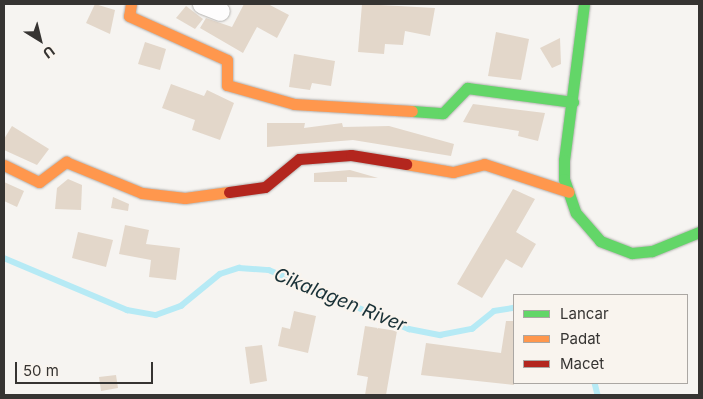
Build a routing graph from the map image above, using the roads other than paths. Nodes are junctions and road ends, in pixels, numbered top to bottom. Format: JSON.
{"nodes":[{"id":1,"x":131,"y":4,"type":"edge"},
{"id":2,"x":202,"y":4,"type":"edge"},
{"id":3,"x":584,"y":4,"type":"edge"},
{"id":4,"x":220,"y":11,"type":"dead end"},
{"id":5,"x":573,"y":102,"type":"junction"},
{"id":6,"x":4,"y":165,"type":"edge"},
{"id":7,"x":569,"y":192,"type":"junction"},
{"id":8,"x":699,"y":232,"type":"edge"}],
"edges":[{"from":1,"to":5,"type":"main road"},
{"from":2,"to":4,"type":"street"},
{"from":3,"to":5,"type":"main road"},
{"from":5,"to":7,"type":"main road"},
{"from":6,"to":7,"type":"main road"},
{"from":7,"to":8,"type":"main road"}]}
